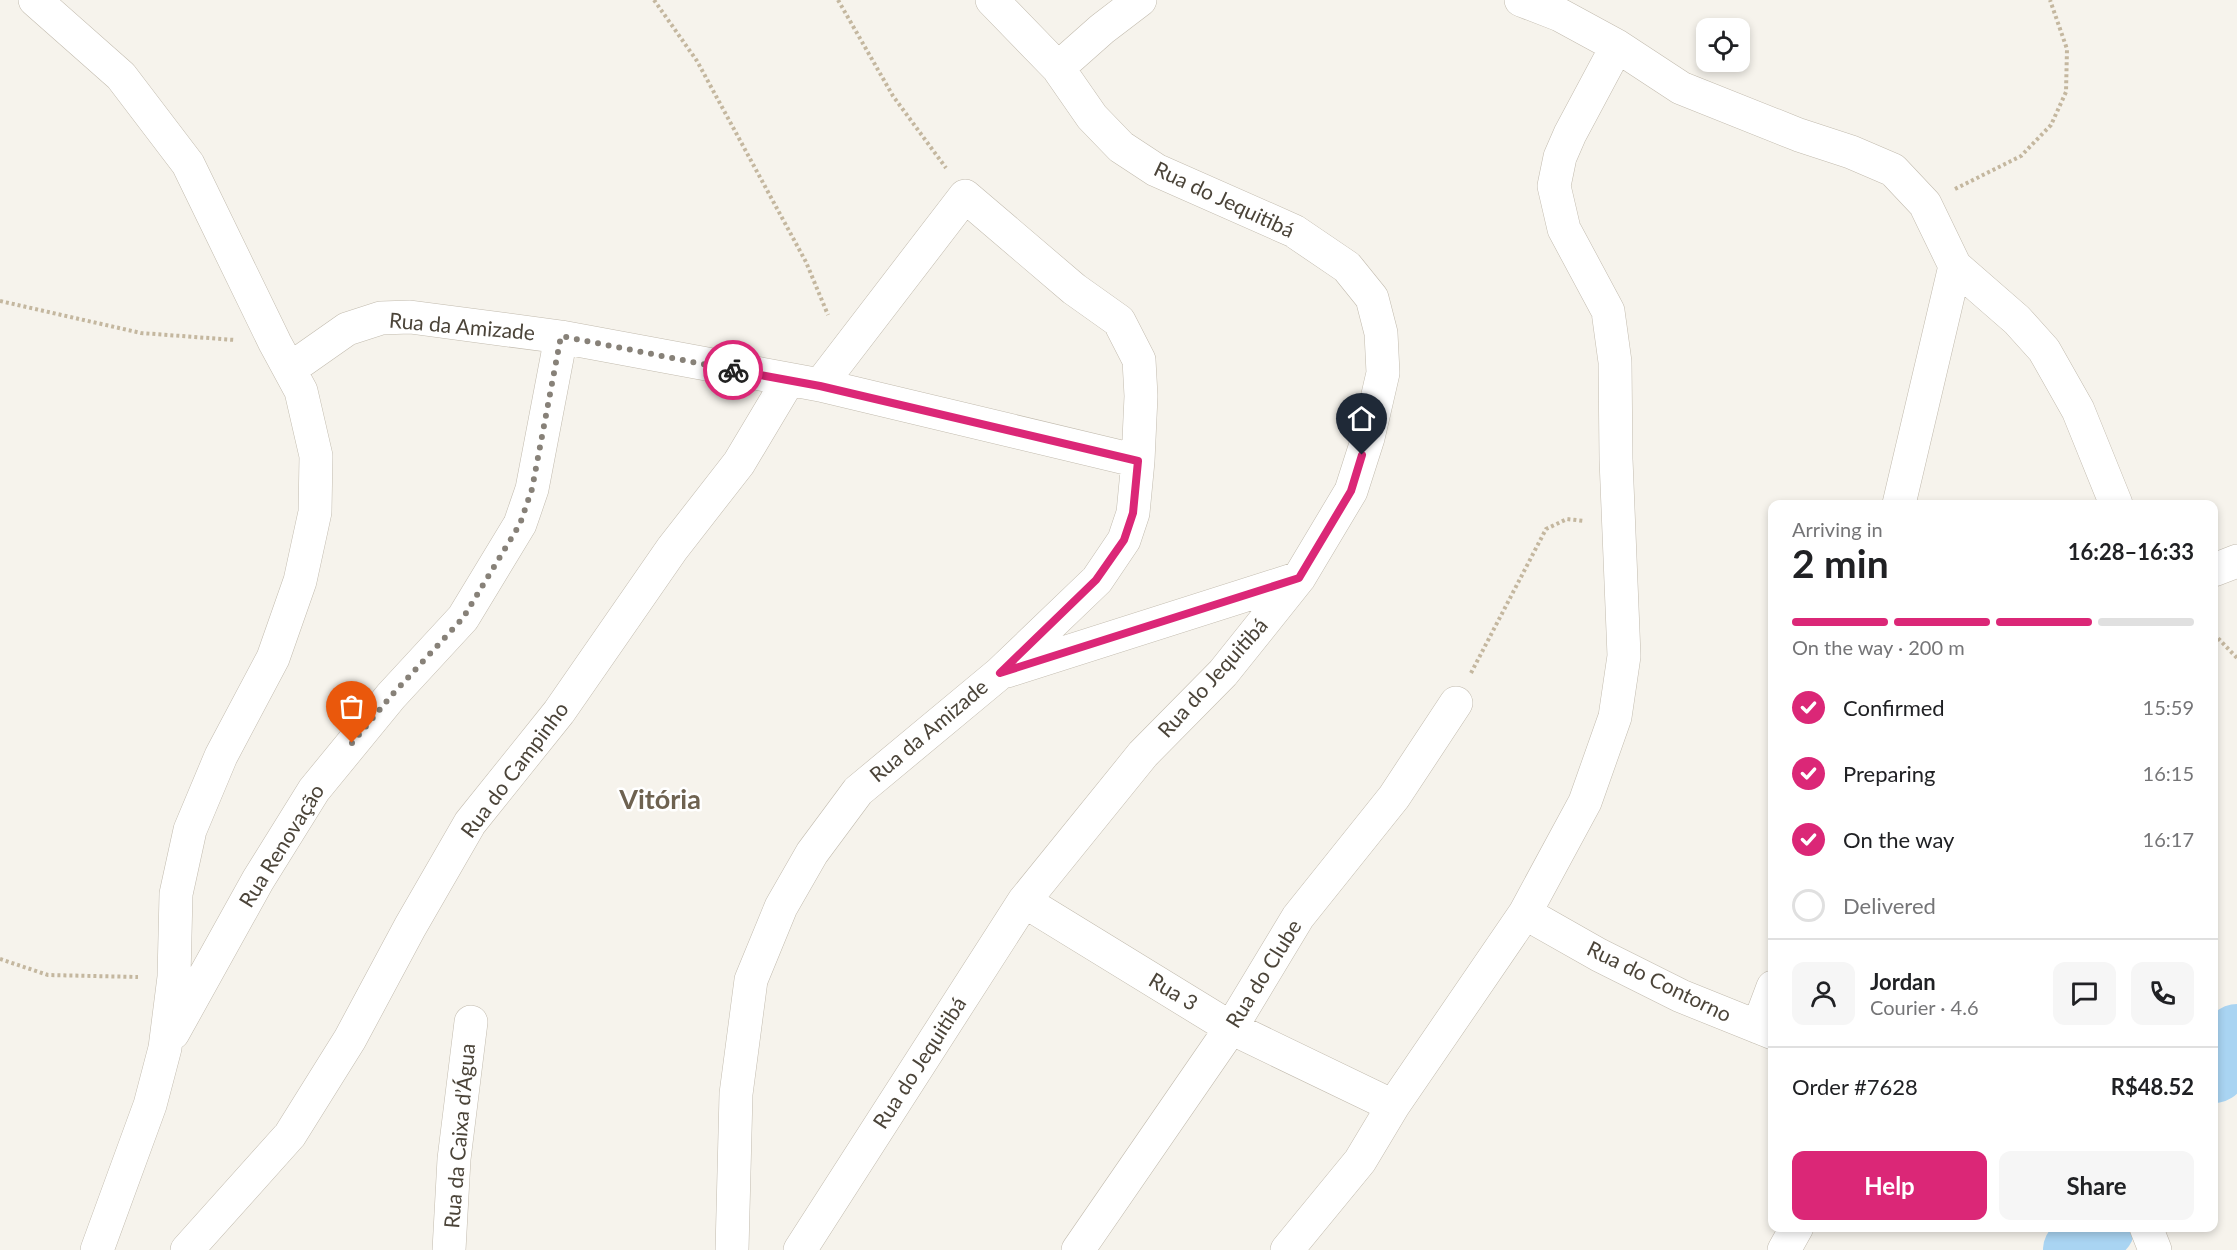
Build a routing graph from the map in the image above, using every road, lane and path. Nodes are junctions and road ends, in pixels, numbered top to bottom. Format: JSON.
{"nodes":[{"id":1,"x":35,"y":0,"type":"edge"},
{"id":2,"x":654,"y":0,"type":"edge"},
{"id":3,"x":838,"y":0,"type":"edge"},
{"id":4,"x":992,"y":0,"type":"edge"},
{"id":5,"x":1140,"y":0,"type":"edge"},
{"id":6,"x":1521,"y":0,"type":"edge"},
{"id":7,"x":2050,"y":0,"type":"edge"},
{"id":8,"x":1617,"y":46,"type":"junction"},
{"id":9,"x":1058,"y":68,"type":"junction"},
{"id":10,"x":965,"y":196,"type":"junction"},
{"id":11,"x":1925,"y":204,"type":"junction"},
{"id":12,"x":1955,"y":266,"type":"junction"},
{"id":13,"x":0,"y":301,"type":"edge"},
{"id":14,"x":561,"y":336,"type":"junction"},
{"id":15,"x":844,"y":355,"type":"junction"},
{"id":16,"x":283,"y":356,"type":"junction"},
{"id":17,"x":788,"y":381,"type":"junction"},
{"id":18,"x":820,"y":386,"type":"junction"},
{"id":19,"x":1138,"y":461,"type":"junction"},
{"id":20,"x":1900,"y":500,"type":"edge"},
{"id":21,"x":2114,"y":500,"type":"edge"},
{"id":22,"x":1620,"y":524,"type":"junction"},
{"id":23,"x":2237,"y":561,"type":"edge"},
{"id":24,"x":2218,"y":568,"type":"edge"},
{"id":25,"x":1299,"y":578,"type":"junction"},
{"id":26,"x":2218,"y":638,"type":"edge"},
{"id":27,"x":2237,"y":658,"type":"edge"},
{"id":28,"x":1000,"y":673,"type":"junction"},
{"id":29,"x":1456,"y":703,"type":"joint"},
{"id":30,"x":1024,"y":901,"type":"junction"},
{"id":31,"x":1525,"y":913,"type":"junction"},
{"id":32,"x":0,"y":959,"type":"edge"},
{"id":33,"x":174,"y":977,"type":"junction"},
{"id":34,"x":1768,"y":1014,"type":"edge"},
{"id":35,"x":471,"y":1022,"type":"dead end"},
{"id":36,"x":1231,"y":1028,"type":"junction"},
{"id":37,"x":1765,"y":1030,"type":"edge"},
{"id":38,"x":165,"y":1048,"type":"junction"},
{"id":39,"x":1393,"y":1106,"type":"junction"},
{"id":40,"x":1794,"y":1232,"type":"edge"},
{"id":41,"x":2148,"y":1232,"type":"edge"},
{"id":42,"x":97,"y":1250,"type":"edge"},
{"id":43,"x":187,"y":1250,"type":"edge"},
{"id":44,"x":448,"y":1250,"type":"edge"},
{"id":45,"x":732,"y":1250,"type":"edge"},
{"id":46,"x":800,"y":1250,"type":"edge"},
{"id":47,"x":1078,"y":1250,"type":"edge"},
{"id":48,"x":1287,"y":1250,"type":"edge"},
{"id":49,"x":1784,"y":1250,"type":"edge"},
{"id":50,"x":2155,"y":1250,"type":"edge"}],
"edges":[{"from":1,"to":16,"type":"street"},
{"from":2,"to":15,"type":"path"},
{"from":3,"to":10,"type":"path"},
{"from":4,"to":9,"type":"street","name":"Rua do Jequitibá"},
{"from":5,"to":9,"type":"street"},
{"from":6,"to":8,"type":"street"},
{"from":7,"to":11,"type":"path"},
{"from":8,"to":11,"type":"street"},
{"from":8,"to":22,"type":"street"},
{"from":9,"to":25,"type":"street","name":"Rua do Jequitibá"},
{"from":10,"to":15,"type":"street"},
{"from":10,"to":19,"type":"street"},
{"from":11,"to":12,"type":"street"},
{"from":12,"to":20,"type":"street"},
{"from":12,"to":21,"type":"street"},
{"from":13,"to":16,"type":"path"},
{"from":14,"to":16,"type":"street","name":"Rua da Amizade"},
{"from":14,"to":17,"type":"street","name":"Rua da Amizade"},
{"from":14,"to":38,"type":"street","name":"Rua Renovação"},
{"from":15,"to":18,"type":"street"},
{"from":16,"to":33,"type":"street"},
{"from":17,"to":18,"type":"street","name":"Rua da Amizade"},
{"from":17,"to":43,"type":"street","name":"Rua do Campinho"},
{"from":18,"to":19,"type":"street","name":"Rua da Amizade"},
{"from":19,"to":28,"type":"street","name":"Rua da Amizade"},
{"from":22,"to":29,"type":"path"},
{"from":22,"to":31,"type":"street"},
{"from":23,"to":24,"type":"street"},
{"from":25,"to":28,"type":"street"},
{"from":25,"to":30,"type":"street","name":"Rua do Jequitibá"},
{"from":26,"to":27,"type":"path"},
{"from":28,"to":45,"type":"street","name":"Rua da Amizade"},
{"from":29,"to":36,"type":"street","name":"Rua do Clube"},
{"from":30,"to":36,"type":"street","name":"Rua 3"},
{"from":30,"to":46,"type":"street","name":"Rua do Jequitibá"},
{"from":31,"to":37,"type":"street","name":"Rua do Contorno"},
{"from":31,"to":39,"type":"street"},
{"from":32,"to":33,"type":"path"},
{"from":33,"to":38,"type":"street"},
{"from":34,"to":37,"type":"street","name":"Rua do Contorno"},
{"from":35,"to":44,"type":"street","name":"Rua da Caixa d’Água"},
{"from":36,"to":39,"type":"street","name":"Rua 3"},
{"from":36,"to":47,"type":"street","name":"Rua do Clube"},
{"from":38,"to":42,"type":"street"},
{"from":39,"to":48,"type":"street"},
{"from":40,"to":49,"type":"street"},
{"from":41,"to":50,"type":"street"}]}
